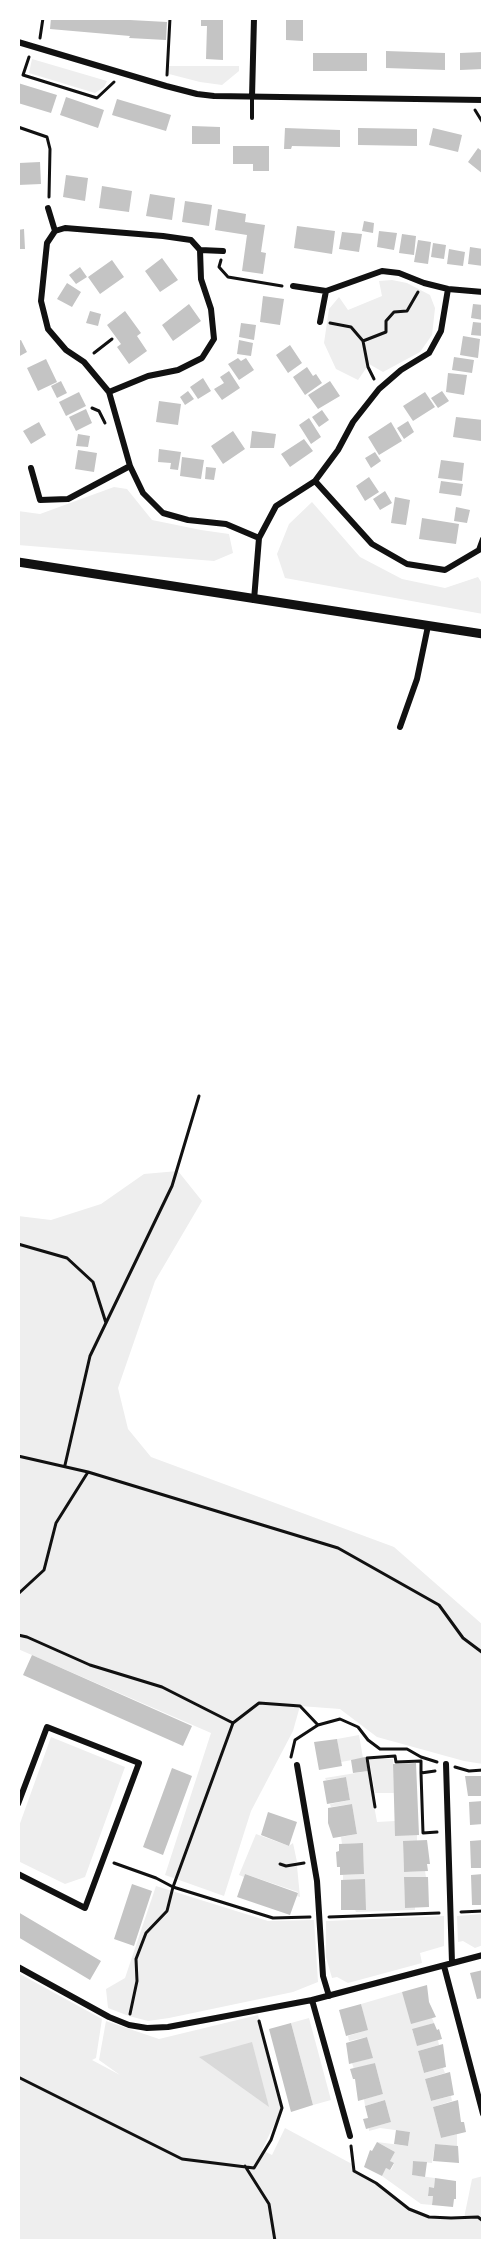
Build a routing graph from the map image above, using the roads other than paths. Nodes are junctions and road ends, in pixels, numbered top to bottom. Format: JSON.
{"nodes":[{"id":1,"x":254,"y":18,"type":"edge"},
{"id":2,"x":18,"y":42,"type":"edge"},
{"id":3,"x":252,"y":97,"type":"junction"},
{"id":4,"x":483,"y":100,"type":"edge"},
{"id":5,"x":252,"y":118,"type":"dead end"},
{"id":6,"x":48,"y":208,"type":"road end"},
{"id":7,"x":55,"y":231,"type":"junction"},
{"id":8,"x":200,"y":250,"type":"junction"},
{"id":9,"x":223,"y":251,"type":"road end"},
{"id":10,"x":293,"y":285,"type":"road end"},
{"id":11,"x":448,"y":289,"type":"junction"},
{"id":12,"x":326,"y":291,"type":"junction"},
{"id":13,"x":483,"y":292,"type":"edge"},
{"id":14,"x":320,"y":322,"type":"road end"},
{"id":15,"x":109,"y":392,"type":"junction"},
{"id":16,"x":130,"y":466,"type":"junction"},
{"id":17,"x":31,"y":468,"type":"dead end"},
{"id":18,"x":315,"y":481,"type":"junction"},
{"id":19,"x":259,"y":538,"type":"junction"},
{"id":20,"x":483,"y":539,"type":"edge"},
{"id":21,"x":481,"y":553,"type":"edge"},
{"id":22,"x":18,"y":562,"type":"edge"},
{"id":23,"x":254,"y":600,"type":"junction"},
{"id":24,"x":428,"y":626,"type":"junction"},
{"id":25,"x":483,"y":634,"type":"edge"},
{"id":26,"x":400,"y":727,"type":"dead end"},
{"id":27,"x":297,"y":1765,"type":"road end"},
{"id":28,"x":446,"y":1767,"type":"road end"},
{"id":29,"x":18,"y":1804,"type":"edge"},
{"id":30,"x":18,"y":1874,"type":"edge"},
{"id":31,"x":483,"y":1955,"type":"edge"},
{"id":32,"x":452,"y":1963,"type":"junction"},
{"id":33,"x":444,"y":1966,"type":"junction"},
{"id":34,"x":18,"y":1967,"type":"edge"},
{"id":35,"x":329,"y":1996,"type":"junction"},
{"id":36,"x":312,"y":2000,"type":"junction"},
{"id":37,"x":483,"y":2114,"type":"edge"},
{"id":38,"x":350,"y":2136,"type":"road end"}],
"edges":[{"from":1,"to":3,"type":"street"},
{"from":2,"to":3,"type":"street"},
{"from":3,"to":4,"type":"street"},
{"from":3,"to":5,"type":"lane"},
{"from":6,"to":7,"type":"street"},
{"from":7,"to":8,"type":"street"},
{"from":7,"to":15,"type":"street"},
{"from":8,"to":9,"type":"street"},
{"from":8,"to":15,"type":"street"},
{"from":10,"to":12,"type":"street"},
{"from":11,"to":12,"type":"street"},
{"from":11,"to":13,"type":"street"},
{"from":11,"to":18,"type":"street"},
{"from":12,"to":14,"type":"street"},
{"from":15,"to":16,"type":"street"},
{"from":16,"to":17,"type":"street"},
{"from":16,"to":19,"type":"street"},
{"from":18,"to":19,"type":"street"},
{"from":18,"to":21,"type":"street"},
{"from":19,"to":23,"type":"street"},
{"from":20,"to":21,"type":"street"},
{"from":22,"to":23,"type":"street"},
{"from":23,"to":24,"type":"street"},
{"from":24,"to":25,"type":"street"},
{"from":24,"to":26,"type":"street"},
{"from":27,"to":35,"type":"street"},
{"from":28,"to":32,"type":"street"},
{"from":29,"to":30,"type":"street"},
{"from":31,"to":32,"type":"street"},
{"from":32,"to":33,"type":"street"},
{"from":33,"to":35,"type":"street"},
{"from":33,"to":37,"type":"street"},
{"from":34,"to":36,"type":"street"},
{"from":35,"to":36,"type":"street"},
{"from":36,"to":38,"type":"street"}]}
